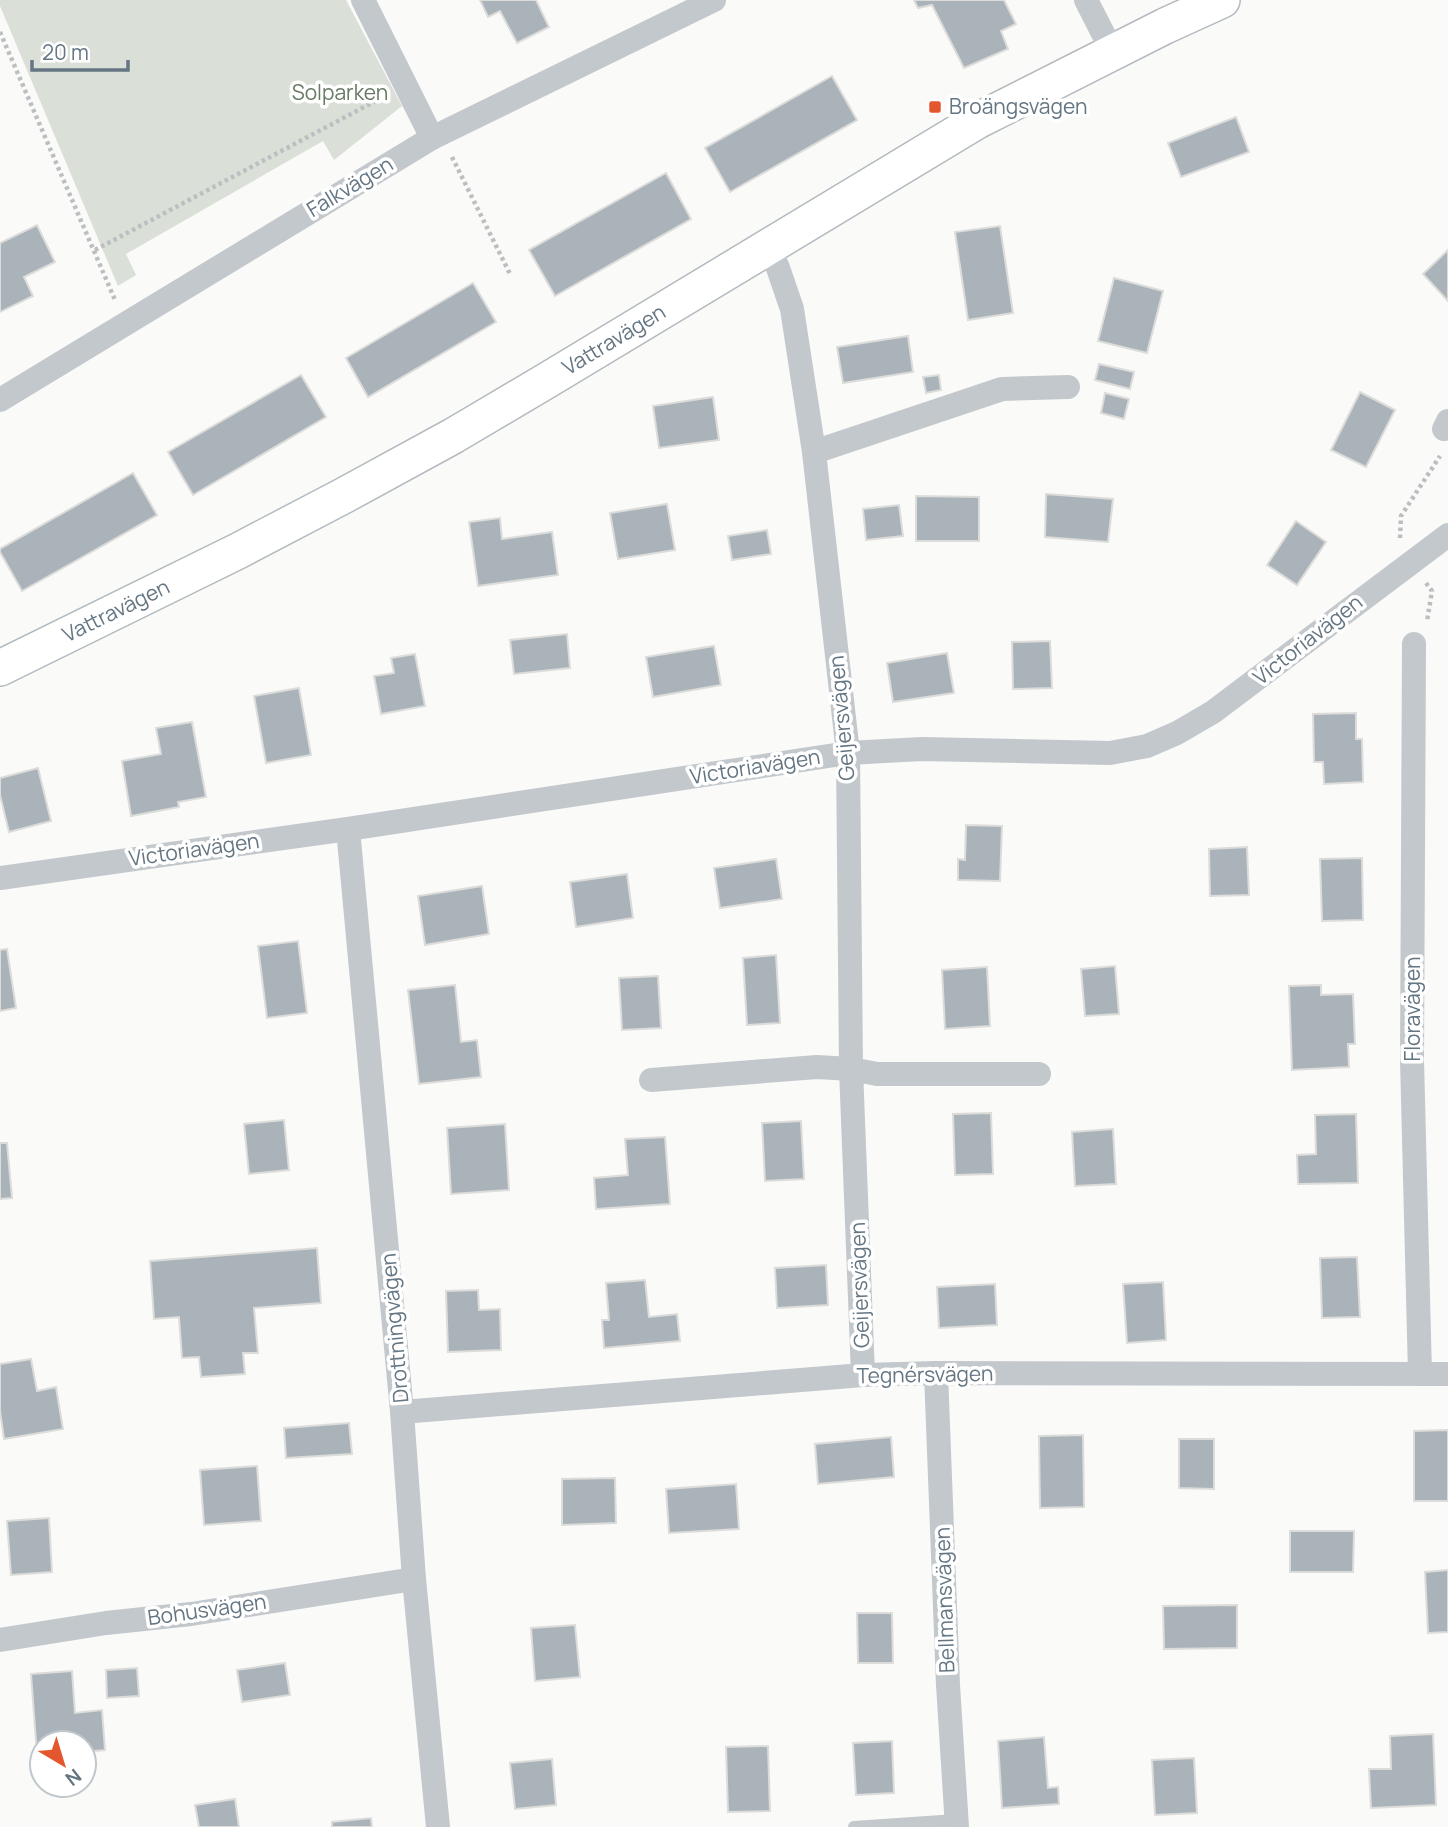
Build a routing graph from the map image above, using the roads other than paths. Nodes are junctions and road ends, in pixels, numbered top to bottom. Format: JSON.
{"nodes":[{"id":1,"x":363,"y":0,"type":"edge"},
{"id":2,"x":714,"y":0,"type":"edge"},
{"id":3,"x":1086,"y":0,"type":"edge"},
{"id":4,"x":1222,"y":0,"type":"edge"},
{"id":5,"x":1113,"y":53,"type":"junction"},
{"id":6,"x":432,"y":138,"type":"junction"},
{"id":7,"x":769,"y":248,"type":"junction"},
{"id":8,"x":1068,"y":387,"type":"dead end"},
{"id":9,"x":0,"y":400,"type":"edge"},
{"id":10,"x":814,"y":452,"type":"junction"},
{"id":11,"x":1448,"y":535,"type":"edge"},
{"id":12,"x":1414,"y":644,"type":"road end"},
{"id":13,"x":0,"y":668,"type":"edge"},
{"id":14,"x":848,"y":752,"type":"junction"},
{"id":15,"x":348,"y":828,"type":"junction"},
{"id":16,"x":0,"y":878,"type":"edge"},
{"id":17,"x":851,"y":1069,"type":"junction"},
{"id":18,"x":1039,"y":1074,"type":"dead end"},
{"id":19,"x":651,"y":1080,"type":"dead end"},
{"id":20,"x":936,"y":1373,"type":"junction"},
{"id":21,"x":1420,"y":1374,"type":"junction"},
{"id":22,"x":1448,"y":1374,"type":"edge"},
{"id":23,"x":863,"y":1375,"type":"junction"},
{"id":24,"x":402,"y":1412,"type":"junction"},
{"id":25,"x":415,"y":1580,"type":"junction"},
{"id":26,"x":0,"y":1640,"type":"edge"},
{"id":27,"x":956,"y":1824,"type":"edge"},
{"id":28,"x":438,"y":1827,"type":"edge"},
{"id":29,"x":854,"y":1827,"type":"edge"}],
"edges":[{"from":1,"to":6,"type":"street"},
{"from":2,"to":6,"type":"street","name":"Falkvägen"},
{"from":3,"to":5,"type":"street"},
{"from":4,"to":5,"type":"street","name":"Vattravägen"},
{"from":5,"to":7,"type":"street","name":"Vattravägen"},
{"from":6,"to":9,"type":"street","name":"Falkvägen"},
{"from":7,"to":10,"type":"street","name":"Geijersvägen"},
{"from":7,"to":13,"type":"street","name":"Vattravägen"},
{"from":8,"to":10,"type":"street"},
{"from":10,"to":14,"type":"street","name":"Geijersvägen"},
{"from":11,"to":14,"type":"street","name":"Victoriavägen"},
{"from":12,"to":21,"type":"street","name":"Floravägen"},
{"from":14,"to":15,"type":"street","name":"Victoriavägen"},
{"from":14,"to":17,"type":"street","name":"Geijersvägen"},
{"from":15,"to":16,"type":"street","name":"Victoriavägen"},
{"from":15,"to":24,"type":"street","name":"Drottningvägen"},
{"from":17,"to":18,"type":"street"},
{"from":17,"to":19,"type":"street"},
{"from":17,"to":23,"type":"street","name":"Geijersvägen"},
{"from":20,"to":21,"type":"street","name":"Tegnérsvägen"},
{"from":20,"to":23,"type":"street","name":"Tegnérsvägen"},
{"from":20,"to":27,"type":"street","name":"Bellmansvägen"},
{"from":21,"to":22,"type":"street","name":"Tegnérsvägen"},
{"from":23,"to":24,"type":"street","name":"Tegnérsvägen"},
{"from":24,"to":25,"type":"street","name":"Drottningvägen"},
{"from":25,"to":26,"type":"street","name":"Bohusvägen"},
{"from":25,"to":28,"type":"street","name":"Drottningvägen"},
{"from":27,"to":29,"type":"lane"}]}
